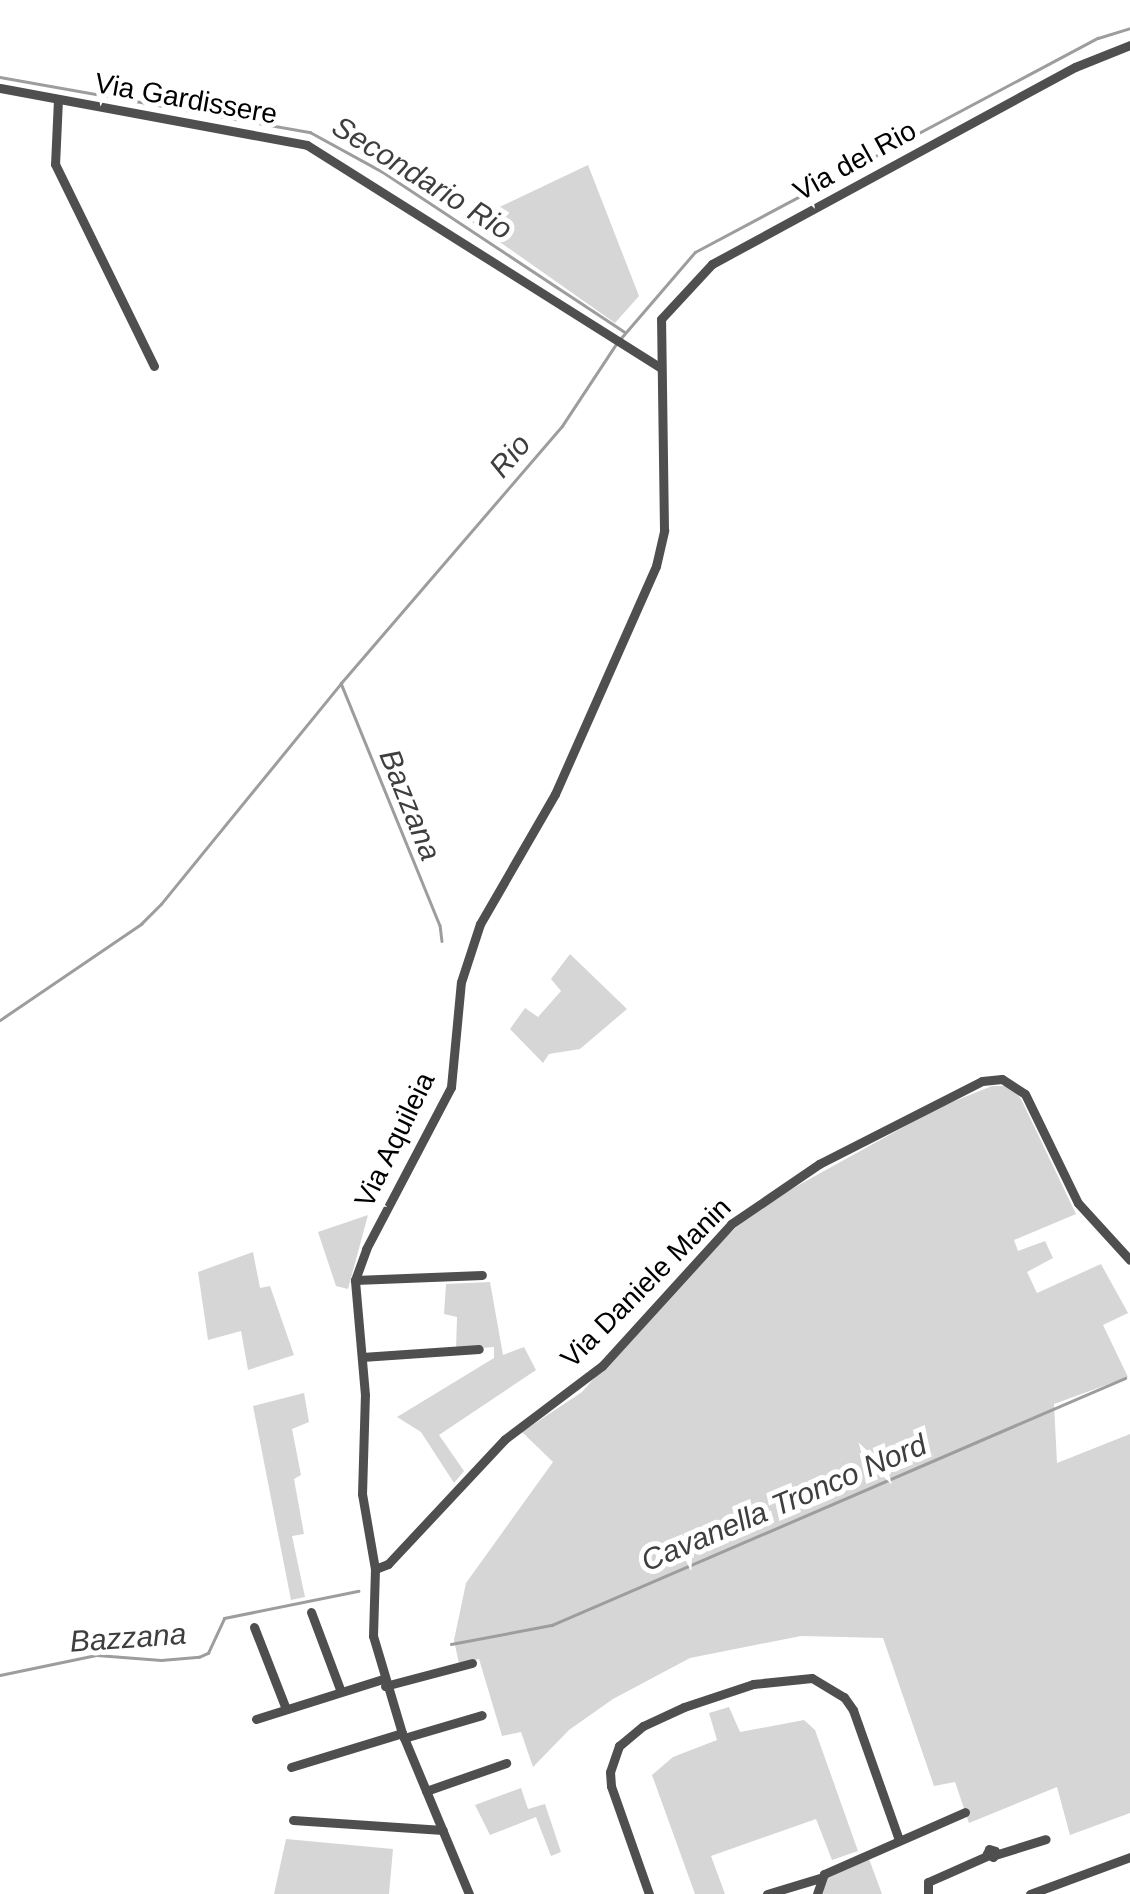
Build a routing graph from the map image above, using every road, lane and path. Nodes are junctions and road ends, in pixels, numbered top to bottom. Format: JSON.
{"nodes":[{"id":1,"x":1130,"y":45,"type":"edge"},
{"id":2,"x":0,"y":88,"type":"edge"},
{"id":3,"x":58,"y":98,"type":"junction"},
{"id":4,"x":154,"y":366,"type":"dead end"},
{"id":5,"x":660,"y":367,"type":"junction"},
{"id":6,"x":1130,"y":1260,"type":"edge"},
{"id":7,"x":482,"y":1276,"type":"dead end"},
{"id":8,"x":355,"y":1280,"type":"junction"},
{"id":9,"x":479,"y":1350,"type":"dead end"},
{"id":10,"x":362,"y":1357,"type":"junction"},
{"id":11,"x":375,"y":1569,"type":"junction"},
{"id":12,"x":311,"y":1612,"type":"dead end"},
{"id":13,"x":254,"y":1626,"type":"dead end"},
{"id":14,"x":472,"y":1663,"type":"dead end"},
{"id":15,"x":384,"y":1682,"type":"junction"},
{"id":16,"x":341,"y":1692,"type":"junction"},
{"id":17,"x":286,"y":1709,"type":"junction"},
{"id":18,"x":482,"y":1716,"type":"dead end"},
{"id":19,"x":256,"y":1718,"type":"dead end"},
{"id":20,"x":403,"y":1735,"type":"junction"},
{"id":21,"x":506,"y":1764,"type":"dead end"},
{"id":22,"x":290,"y":1767,"type":"dead end"},
{"id":23,"x":426,"y":1791,"type":"junction"},
{"id":24,"x":965,"y":1812,"type":"dead end"},
{"id":25,"x":294,"y":1820,"type":"dead end"},
{"id":26,"x":443,"y":1830,"type":"junction"},
{"id":27,"x":1046,"y":1839,"type":"dead end"},
{"id":28,"x":899,"y":1840,"type":"junction"},
{"id":29,"x":1130,"y":1857,"type":"edge"},
{"id":30,"x":820,"y":1878,"type":"junction"},
{"id":31,"x":469,"y":1894,"type":"edge"},
{"id":32,"x":649,"y":1894,"type":"edge"},
{"id":33,"x":767,"y":1894,"type":"edge"},
{"id":34,"x":817,"y":1894,"type":"edge"},
{"id":35,"x":928,"y":1894,"type":"edge"},
{"id":36,"x":1030,"y":1894,"type":"edge"}],
"edges":[{"from":1,"to":5,"type":"street","name":"Via del Rio"},
{"from":2,"to":3,"type":"street","name":"Via Gardissere"},
{"from":3,"to":4,"type":"street"},
{"from":3,"to":5,"type":"street","name":"Via Gardissere"},
{"from":5,"to":8,"type":"street","name":"Via Aquileia"},
{"from":6,"to":11,"type":"street","name":"Via Daniele Manin"},
{"from":7,"to":8,"type":"street"},
{"from":8,"to":10,"type":"street","name":"Via Aquileia"},
{"from":9,"to":10,"type":"street"},
{"from":10,"to":11,"type":"street","name":"Via Aquileia"},
{"from":11,"to":15,"type":"street","name":"Via Aquileia"},
{"from":12,"to":16,"type":"street"},
{"from":13,"to":17,"type":"street"},
{"from":14,"to":15,"type":"street"},
{"from":15,"to":16,"type":"street"},
{"from":15,"to":20,"type":"street","name":"Via Aquileia"},
{"from":16,"to":17,"type":"street"},
{"from":17,"to":19,"type":"street"},
{"from":18,"to":20,"type":"street"},
{"from":20,"to":22,"type":"street"},
{"from":20,"to":23,"type":"street","name":"Via Aquileia"},
{"from":21,"to":23,"type":"street"},
{"from":23,"to":26,"type":"street","name":"Via Aquileia"},
{"from":24,"to":28,"type":"street"},
{"from":25,"to":26,"type":"street"},
{"from":26,"to":31,"type":"street","name":"Via Aquileia"},
{"from":27,"to":35,"type":"street"},
{"from":28,"to":30,"type":"street"},
{"from":28,"to":32,"type":"street"},
{"from":29,"to":36,"type":"street"},
{"from":30,"to":33,"type":"street"},
{"from":30,"to":34,"type":"street"}]}
